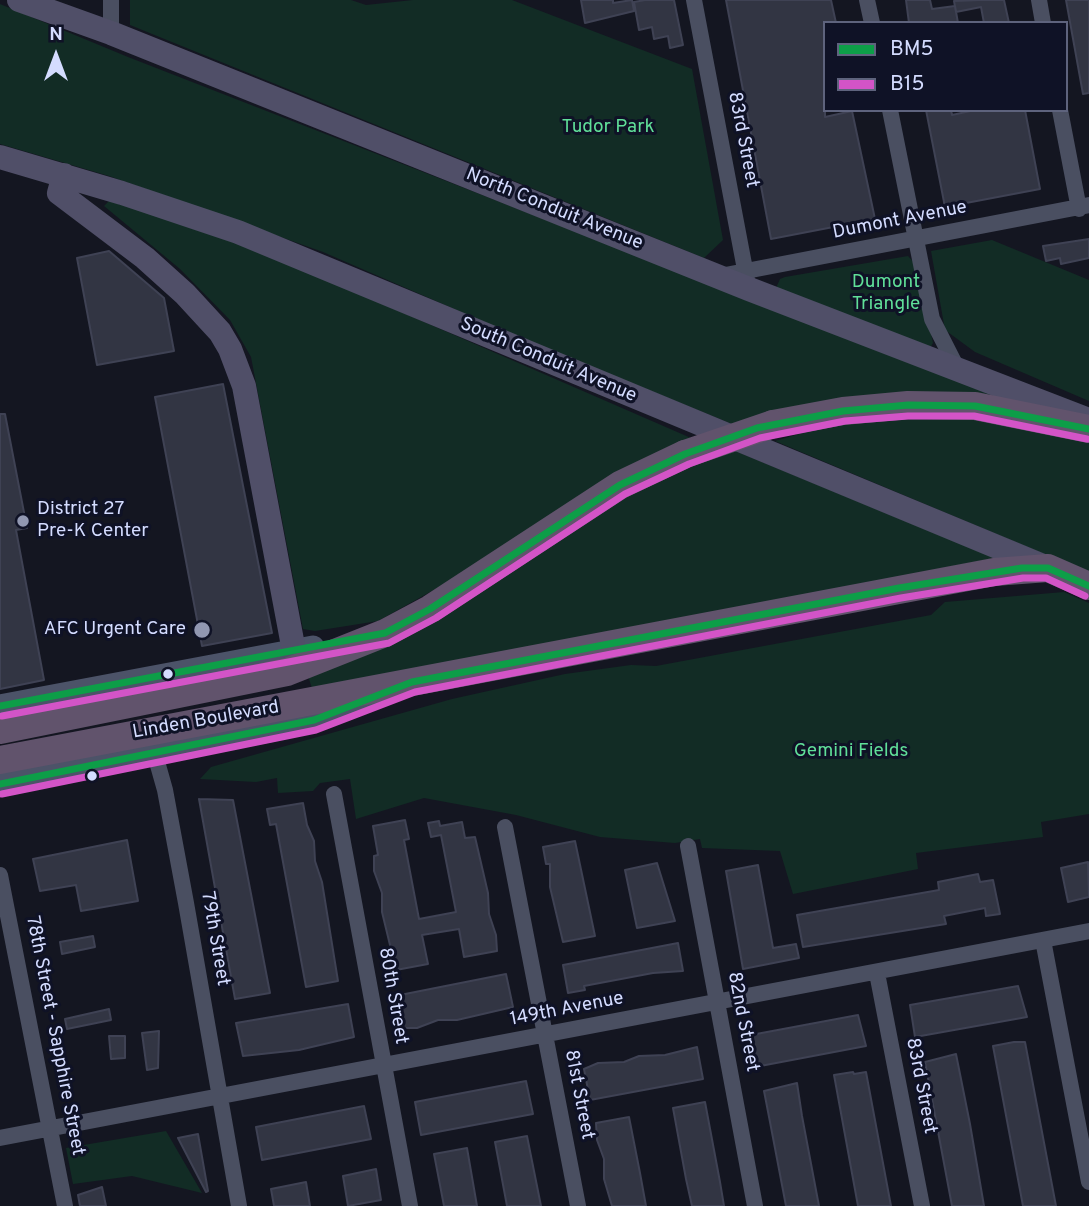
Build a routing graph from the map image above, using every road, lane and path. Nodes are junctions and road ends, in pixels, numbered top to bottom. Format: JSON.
{"nodes":[{"id":1,"x":19,"y":0,"type":"edge"},
{"id":2,"x":111,"y":0,"type":"edge"},
{"id":3,"x":694,"y":0,"type":"edge"},
{"id":4,"x":867,"y":0,"type":"edge"},
{"id":5,"x":1038,"y":0,"type":"edge"},
{"id":6,"x":872,"y":21,"type":"edge"},
{"id":7,"x":1043,"y":21,"type":"edge"},
{"id":8,"x":111,"y":33,"type":"junction"},
{"id":9,"x":891,"y":112,"type":"edge"},
{"id":10,"x":1060,"y":112,"type":"edge"},
{"id":11,"x":0,"y":157,"type":"edge"},
{"id":12,"x":62,"y":184,"type":"junction"},
{"id":13,"x":1084,"y":207,"type":"edge"},
{"id":14,"x":917,"y":239,"type":"junction"},
{"id":15,"x":747,"y":280,"type":"junction"},
{"id":16,"x":957,"y":368,"type":"junction"},
{"id":17,"x":1089,"y":420,"type":"edge"},
{"id":18,"x":1089,"y":429,"type":"edge"},
{"id":19,"x":1048,"y":568,"type":"junction"},
{"id":20,"x":1089,"y":586,"type":"edge"},
{"id":21,"x":296,"y":659,"type":"junction"},
{"id":22,"x":138,"y":692,"type":"junction"},
{"id":23,"x":0,"y":706,"type":"edge"},
{"id":24,"x":0,"y":730,"type":"edge"},
{"id":25,"x":152,"y":743,"type":"junction"},
{"id":26,"x":0,"y":760,"type":"edge"},
{"id":27,"x":0,"y":784,"type":"edge"},
{"id":28,"x":334,"y":794,"type":"dead end"},
{"id":29,"x":505,"y":827,"type":"dead end"},
{"id":30,"x":688,"y":846,"type":"dead end"},
{"id":31,"x":0,"y":875,"type":"edge"},
{"id":32,"x":1089,"y":931,"type":"edge"},
{"id":33,"x":1043,"y":940,"type":"junction"},
{"id":34,"x":877,"y":973,"type":"junction"},
{"id":35,"x":717,"y":1004,"type":"junction"},
{"id":36,"x":545,"y":1036,"type":"junction"},
{"id":37,"x":384,"y":1066,"type":"junction"},
{"id":38,"x":219,"y":1098,"type":"junction"},
{"id":39,"x":52,"y":1129,"type":"junction"},
{"id":40,"x":0,"y":1138,"type":"edge"},
{"id":41,"x":1089,"y":1182,"type":"edge"},
{"id":42,"x":65,"y":1206,"type":"edge"},
{"id":43,"x":239,"y":1206,"type":"edge"},
{"id":44,"x":410,"y":1206,"type":"edge"},
{"id":45,"x":578,"y":1206,"type":"edge"},
{"id":46,"x":755,"y":1206,"type":"edge"},
{"id":47,"x":922,"y":1206,"type":"edge"}],
"edges":[{"from":1,"to":8,"type":"main road","name":"North Conduit Avenue"},
{"from":2,"to":8,"type":"street"},
{"from":3,"to":15,"type":"street","name":"83rd Street"},
{"from":4,"to":6,"type":"street"},
{"from":5,"to":7,"type":"street"},
{"from":8,"to":15,"type":"main road","name":"North Conduit Avenue"},
{"from":9,"to":14,"type":"street"},
{"from":10,"to":13,"type":"street"},
{"from":11,"to":12,"type":"main road","name":"South Conduit Avenue"},
{"from":12,"to":19,"type":"main road","name":"South Conduit Avenue"},
{"from":12,"to":21,"type":"main road"},
{"from":13,"to":14,"type":"street","name":"Dumont Avenue"},
{"from":14,"to":15,"type":"street","name":"Dumont Avenue"},
{"from":14,"to":16,"type":"street"},
{"from":15,"to":16,"type":"main road","name":"North Conduit Avenue"},
{"from":16,"to":17,"type":"main road","name":"North Conduit Avenue"},
{"from":18,"to":21,"type":"highway","name":"Linden Boulevard","bridge":true},
{"from":19,"to":20,"type":"highway","name":"South Conduit Avenue"},
{"from":19,"to":25,"type":"highway","name":"Linden Boulevard"},
{"from":21,"to":22,"type":"highway","name":"Linden Boulevard"},
{"from":22,"to":23,"type":"street","name":"Linden Boulevard"},
{"from":22,"to":24,"type":"highway","name":"Linden Boulevard"},
{"from":22,"to":25,"type":"street","name":"79th Street"},
{"from":25,"to":26,"type":"highway","name":"Linden Boulevard"},
{"from":25,"to":27,"type":"street","name":"Linden Boulevard"},
{"from":25,"to":38,"type":"street","name":"79th Street"},
{"from":28,"to":37,"type":"street","name":"80th Street"},
{"from":29,"to":36,"type":"street","name":"81st Street"},
{"from":30,"to":35,"type":"street","name":"82nd Street"},
{"from":31,"to":39,"type":"street","name":"78th Street - Sapphire Street"},
{"from":32,"to":33,"type":"street","name":"149th Avenue"},
{"from":33,"to":34,"type":"street","name":"149th Avenue"},
{"from":33,"to":41,"type":"street"},
{"from":34,"to":35,"type":"street","name":"149th Avenue"},
{"from":34,"to":47,"type":"street","name":"83rd Street"},
{"from":35,"to":36,"type":"street","name":"149th Avenue"},
{"from":35,"to":46,"type":"street","name":"82nd Street"},
{"from":36,"to":37,"type":"street","name":"149th Avenue"},
{"from":36,"to":45,"type":"street","name":"81st Street"},
{"from":37,"to":38,"type":"street","name":"149th Avenue"},
{"from":37,"to":44,"type":"street","name":"80th Street"},
{"from":38,"to":39,"type":"street","name":"149th Avenue"},
{"from":38,"to":43,"type":"street","name":"79th Street"},
{"from":39,"to":40,"type":"street","name":"149th Avenue"},
{"from":39,"to":42,"type":"street","name":"78th Street - Sapphire Street"}]}
